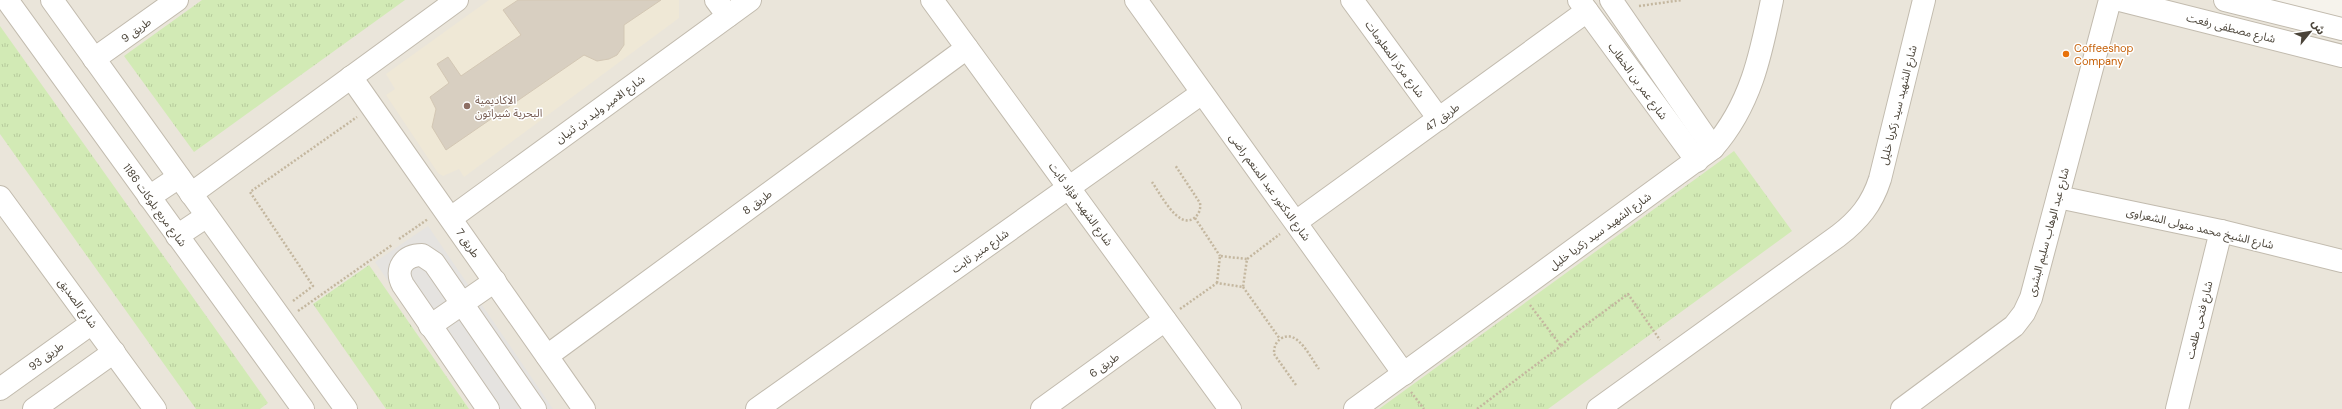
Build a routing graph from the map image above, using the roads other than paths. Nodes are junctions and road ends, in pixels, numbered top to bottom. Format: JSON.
{"nodes":[{"id":1,"x":7,"y":0,"type":"edge"},
{"id":2,"x":52,"y":0,"type":"edge"},
{"id":3,"x":177,"y":0,"type":"edge"},
{"id":4,"x":457,"y":0,"type":"edge"},
{"id":5,"x":750,"y":0,"type":"edge"},
{"id":6,"x":932,"y":0,"type":"edge"},
{"id":7,"x":1136,"y":0,"type":"edge"},
{"id":8,"x":1352,"y":0,"type":"edge"},
{"id":9,"x":1772,"y":0,"type":"edge"},
{"id":10,"x":1924,"y":0,"type":"edge"},
{"id":11,"x":2110,"y":0,"type":"edge"},
{"id":12,"x":2120,"y":0,"type":"edge"},
{"id":13,"x":2225,"y":0,"type":"edge"},
{"id":14,"x":1614,"y":5,"type":"edge"},
{"id":15,"x":1583,"y":6,"type":"edge"},
{"id":16,"x":722,"y":8,"type":"edge"},
{"id":17,"x":2342,"y":29,"type":"edge"},
{"id":18,"x":967,"y":48,"type":"junction"},
{"id":19,"x":2342,"y":56,"type":"edge"},
{"id":20,"x":94,"y":60,"type":"junction"},
{"id":21,"x":351,"y":77,"type":"junction"},
{"id":22,"x":1202,"y":93,"type":"junction"},
{"id":23,"x":1439,"y":119,"type":"junction"},
{"id":24,"x":1713,"y":148,"type":"junction"},
{"id":25,"x":1697,"y":161,"type":"junction"},
{"id":26,"x":179,"y":177,"type":"junction"},
{"id":27,"x":1069,"y":188,"type":"junction"},
{"id":28,"x":191,"y":194,"type":"junction"},
{"id":29,"x":0,"y":197,"type":"edge"},
{"id":30,"x":149,"y":197,"type":"junction"},
{"id":31,"x":2058,"y":197,"type":"junction"},
{"id":32,"x":447,"y":213,"type":"junction"},
{"id":33,"x":206,"y":216,"type":"junction"},
{"id":34,"x":1296,"y":222,"type":"junction"},
{"id":35,"x":2221,"y":231,"type":"junction"},
{"id":36,"x":178,"y":236,"type":"junction"},
{"id":37,"x":2342,"y":261,"type":"edge"},
{"id":38,"x":495,"y":282,"type":"junction"},
{"id":39,"x":462,"y":304,"type":"junction"},
{"id":40,"x":1165,"y":320,"type":"junction"},
{"id":41,"x":92,"y":323,"type":"junction"},
{"id":42,"x":430,"y":326,"type":"junction"},
{"id":43,"x":114,"y":352,"type":"junction"},
{"id":44,"x":547,"y":356,"type":"junction"},
{"id":45,"x":1404,"y":374,"type":"junction"},
{"id":46,"x":0,"y":389,"type":"edge"},
{"id":47,"x":340,"y":407,"type":"edge"},
{"id":48,"x":34,"y":409,"type":"edge"},
{"id":49,"x":155,"y":409,"type":"edge"},
{"id":50,"x":303,"y":409,"type":"edge"},
{"id":51,"x":488,"y":409,"type":"edge"},
{"id":52,"x":535,"y":409,"type":"edge"},
{"id":53,"x":584,"y":409,"type":"edge"},
{"id":54,"x":757,"y":409,"type":"edge"},
{"id":55,"x":1042,"y":409,"type":"edge"},
{"id":56,"x":1230,"y":409,"type":"edge"},
{"id":57,"x":1355,"y":409,"type":"edge"},
{"id":58,"x":1598,"y":409,"type":"edge"},
{"id":59,"x":1902,"y":409,"type":"edge"},
{"id":60,"x":2177,"y":409,"type":"edge"}],
"edges":[{"from":1,"to":30,"type":"street","name":"شارع مربع بلوكات 1186"},
{"from":2,"to":20,"type":"street"},
{"from":3,"to":20,"type":"street","name":"طريق 9"},
{"from":4,"to":21,"type":"street"},
{"from":5,"to":16,"type":"street","name":"شارع الامير وليد بن ثنيان"},
{"from":6,"to":18,"type":"street","name":"شارع الشهيد فؤاد ثابت"},
{"from":7,"to":22,"type":"street","name":"شارع الدكتور عبد المنعم راضى"},
{"from":8,"to":23,"type":"street","name":"شارع مركز المعلومات"},
{"from":9,"to":24,"type":"street","name":"شارع الشهيد سيد زكريا خليل"},
{"from":10,"to":58,"type":"street","name":"شارع الشهيد سيد زكريا خليل"},
{"from":11,"to":31,"type":"street","name":"شارع عبد الوهاب سليم البشرى"},
{"from":12,"to":19,"type":"street","name":"شارع مصطفى رفعت"},
{"from":13,"to":17,"type":"street"},
{"from":14,"to":24,"type":"street","name":"شارع عمر بن الخطاب"},
{"from":15,"to":23,"type":"street","name":"طريق 47"},
{"from":15,"to":25,"type":"street","name":"شارع عمر بن الخطاب"},
{"from":16,"to":32,"type":"street","name":"شارع الامير وليد بن ثنيان"},
{"from":18,"to":27,"type":"street","name":"شارع الشهيد فؤاد ثابت"},
{"from":18,"to":44,"type":"street","name":"طريق 8"},
{"from":20,"to":26,"type":"street"},
{"from":21,"to":28,"type":"street"},
{"from":21,"to":32,"type":"street","name":"طريق 7"},
{"from":22,"to":27,"type":"street","name":"شارع منير ثابت"},
{"from":22,"to":34,"type":"street","name":"شارع الدكتور عبد المنعم راضى"},
{"from":23,"to":34,"type":"street","name":"طريق 47"},
{"from":24,"to":25,"type":"street","name":"شارع الشهيد سيد زكريا خليل"},
{"from":25,"to":45,"type":"street","name":"شارع الشهيد سيد زكريا خليل"},
{"from":26,"to":28,"type":"street"},
{"from":26,"to":30,"type":"street"},
{"from":27,"to":40,"type":"street","name":"شارع الشهيد فؤاد ثابت"},
{"from":27,"to":54,"type":"street","name":"شارع منير ثابت"},
{"from":28,"to":33,"type":"street"},
{"from":29,"to":41,"type":"street","name":"شارع الصديق"},
{"from":30,"to":36,"type":"street","name":"شارع مربع بلوكات 1186"},
{"from":31,"to":35,"type":"street","name":"شارع الشيخ محمد متولى الشعراوى"},
{"from":31,"to":59,"type":"street","name":"شارع عبد الوهاب سليم البشرى"},
{"from":32,"to":38,"type":"street","name":"طريق 7"},
{"from":33,"to":36,"type":"street"},
{"from":33,"to":47,"type":"street"},
{"from":34,"to":45,"type":"street","name":"شارع الدكتور عبد المنعم راضى"},
{"from":35,"to":37,"type":"street","name":"شارع الشيخ محمد متولى الشعراوى"},
{"from":35,"to":60,"type":"street","name":"شارع فتحى طلعت"},
{"from":36,"to":50,"type":"street","name":"شارع مربع بلوكات 1186"},
{"from":38,"to":39,"type":"street"},
{"from":38,"to":44,"type":"street","name":"طريق 7"},
{"from":39,"to":42,"type":"street"},
{"from":39,"to":42,"type":"street"},
{"from":39,"to":52,"type":"street"},
{"from":40,"to":55,"type":"street","name":"طريق 6"},
{"from":40,"to":56,"type":"street","name":"شارع الشهيد فؤاد ثابت"},
{"from":41,"to":43,"type":"street","name":"شارع الصديق"},
{"from":41,"to":46,"type":"street","name":"طريق 93"},
{"from":42,"to":51,"type":"street"},
{"from":43,"to":48,"type":"street"},
{"from":43,"to":49,"type":"street","name":"شارع الصديق"},
{"from":44,"to":53,"type":"street","name":"طريق 7"},
{"from":45,"to":57,"type":"street","name":"شارع الشهيد سيد زكريا خليل"}]}
